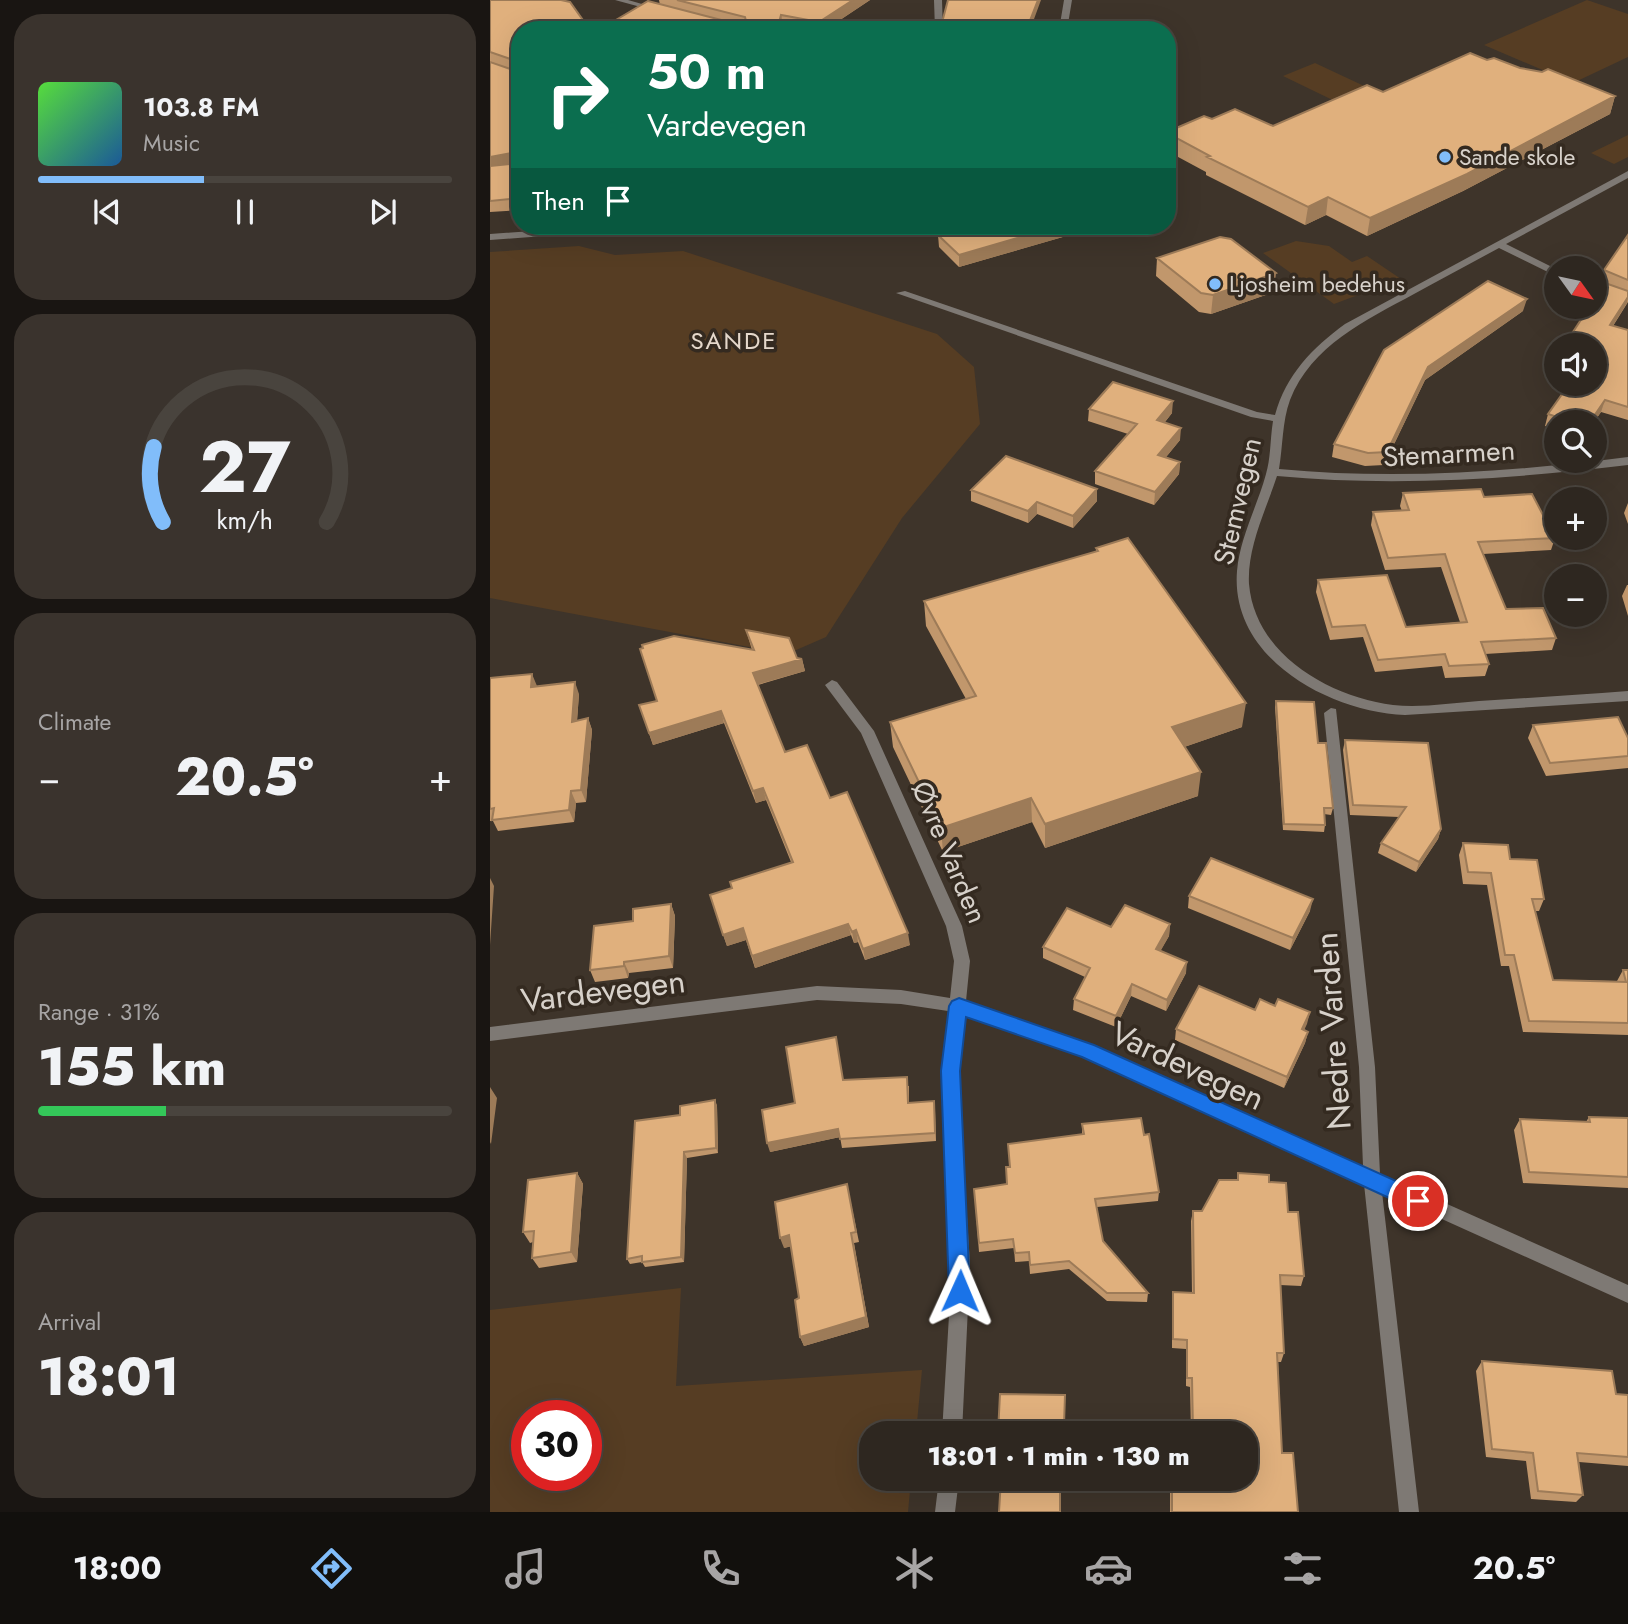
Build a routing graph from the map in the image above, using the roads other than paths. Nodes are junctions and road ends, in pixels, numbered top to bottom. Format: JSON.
{"nodes":[{"id":1,"x":619,"y":0,"type":"edge"},
{"id":2,"x":938,"y":0,"type":"edge"},
{"id":3,"x":1068,"y":0,"type":"edge"},
{"id":4,"x":674,"y":13,"type":"edge"},
{"id":5,"x":939,"y":21,"type":"edge"},
{"id":6,"x":1064,"y":21,"type":"edge"},
{"id":7,"x":1628,"y":174,"type":"edge"},
{"id":8,"x":517,"y":235,"type":"edge"},
{"id":9,"x":490,"y":237,"type":"edge"},
{"id":10,"x":1499,"y":244,"type":"junction"},
{"id":11,"x":1544,"y":267,"type":"edge"},
{"id":12,"x":1607,"y":291,"type":"edge"},
{"id":13,"x":901,"y":293,"type":"dead end"},
{"id":14,"x":1628,"y":298,"type":"edge"},
{"id":15,"x":1279,"y":419,"type":"junction"},
{"id":16,"x":1628,"y":461,"type":"edge"},
{"id":17,"x":1273,"y":472,"type":"junction"},
{"id":18,"x":832,"y":685,"type":"dead end"},
{"id":19,"x":1628,"y":696,"type":"edge"},
{"id":20,"x":1331,"y":713,"type":"dead end"},
{"id":21,"x":959,"y":1006,"type":"junction"},
{"id":22,"x":490,"y":1034,"type":"edge"},
{"id":23,"x":1372,"y":1181,"type":"junction"},
{"id":24,"x":1628,"y":1294,"type":"edge"},
{"id":25,"x":953,"y":1421,"type":"edge"},
{"id":26,"x":948,"y":1491,"type":"edge"},
{"id":27,"x":945,"y":1512,"type":"edge"},
{"id":28,"x":1409,"y":1512,"type":"edge"}],
"edges":[{"from":1,"to":4,"type":"street"},
{"from":2,"to":5,"type":"street"},
{"from":3,"to":6,"type":"street"},
{"from":7,"to":10,"type":"street","name":"Stemvegen"},
{"from":8,"to":9,"type":"street"},
{"from":10,"to":11,"type":"street"},
{"from":10,"to":15,"type":"street","name":"Stemvegen"},
{"from":12,"to":14,"type":"street"},
{"from":13,"to":15,"type":"street"},
{"from":15,"to":17,"type":"street","name":"Stemvegen"},
{"from":16,"to":17,"type":"street","name":"Stemarmen"},
{"from":17,"to":19,"type":"street","name":"Stemvegen"},
{"from":18,"to":21,"type":"street","name":"Øvre Varden"},
{"from":20,"to":23,"type":"street","name":"Nedre Varden"},
{"from":21,"to":22,"type":"street","name":"Vardevegen"},
{"from":21,"to":23,"type":"street","name":"Vardevegen"},
{"from":21,"to":25,"type":"street","name":"Øvre Varden"},
{"from":23,"to":24,"type":"street","name":"Vardevegen"},
{"from":23,"to":28,"type":"street","name":"Nedre Varden"},
{"from":26,"to":27,"type":"street"}]}
